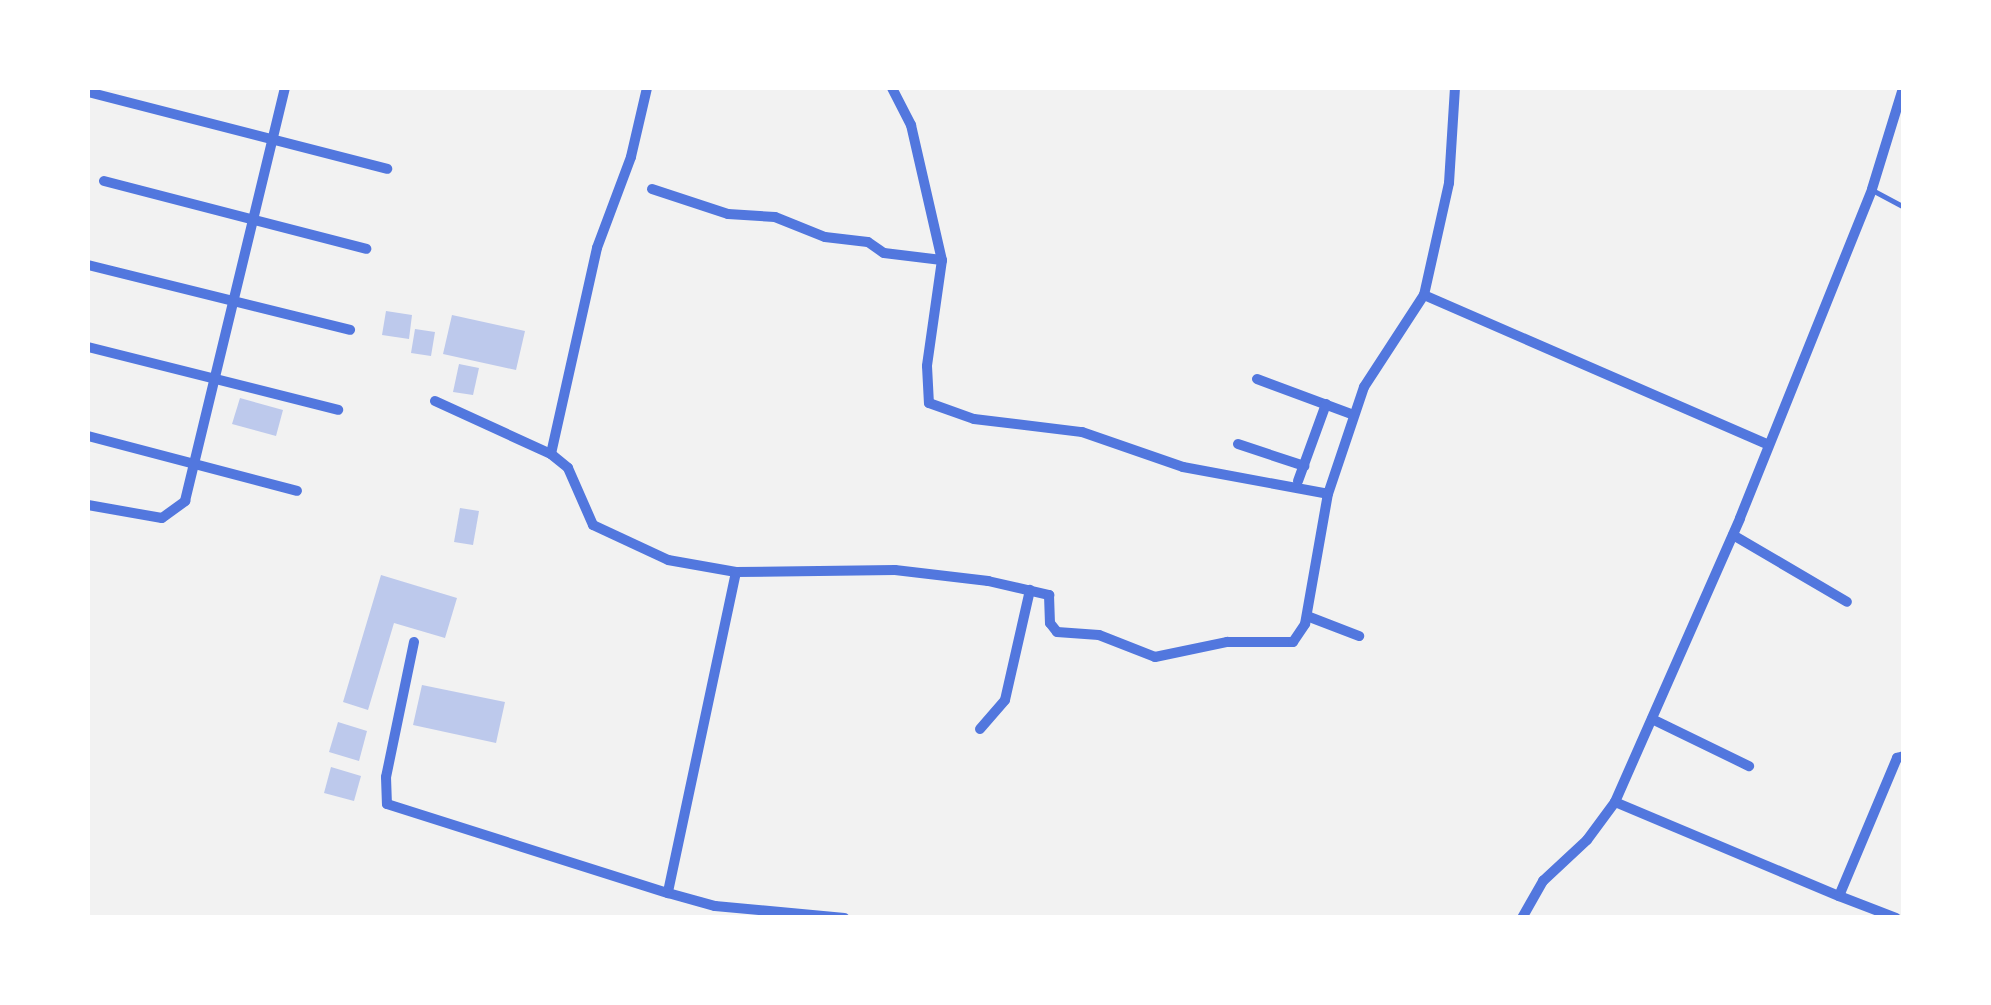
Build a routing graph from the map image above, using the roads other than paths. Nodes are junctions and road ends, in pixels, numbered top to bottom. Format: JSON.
{"nodes":[{"id":1,"x":285,"y":88,"type":"edge"},
{"id":2,"x":647,"y":88,"type":"edge"},
{"id":3,"x":892,"y":88,"type":"edge"},
{"id":4,"x":1455,"y":88,"type":"edge"},
{"id":5,"x":1903,"y":88,"type":"edge"},
{"id":6,"x":88,"y":92,"type":"edge"},
{"id":7,"x":272,"y":140,"type":"junction"},
{"id":8,"x":387,"y":169,"type":"dead end"},
{"id":9,"x":104,"y":182,"type":"dead end"},
{"id":10,"x":652,"y":189,"type":"dead end"},
{"id":11,"x":1872,"y":189,"type":"junction"},
{"id":12,"x":1904,"y":207,"type":"edge"},
{"id":13,"x":252,"y":222,"type":"junction"},
{"id":14,"x":366,"y":249,"type":"dead end"},
{"id":15,"x":942,"y":260,"type":"junction"},
{"id":16,"x":88,"y":265,"type":"edge"},
{"id":17,"x":1424,"y":295,"type":"junction"},
{"id":18,"x":234,"y":300,"type":"junction"},
{"id":19,"x":350,"y":330,"type":"dead end"},
{"id":20,"x":88,"y":347,"type":"edge"},
{"id":21,"x":1258,"y":378,"type":"dead end"},
{"id":22,"x":215,"y":379,"type":"junction"},
{"id":23,"x":435,"y":401,"type":"dead end"},
{"id":24,"x":1326,"y":404,"type":"junction"},
{"id":25,"x":338,"y":410,"type":"dead end"},
{"id":26,"x":1354,"y":415,"type":"junction"},
{"id":27,"x":88,"y":436,"type":"edge"},
{"id":28,"x":1238,"y":444,"type":"dead end"},
{"id":29,"x":1767,"y":444,"type":"junction"},
{"id":30,"x":551,"y":454,"type":"junction"},
{"id":31,"x":196,"y":460,"type":"junction"},
{"id":32,"x":1304,"y":466,"type":"junction"},
{"id":33,"x":1298,"y":481,"type":"dead end"},
{"id":34,"x":296,"y":490,"type":"dead end"},
{"id":35,"x":1328,"y":494,"type":"junction"},
{"id":36,"x":88,"y":504,"type":"edge"},
{"id":37,"x":1733,"y":535,"type":"junction"},
{"id":38,"x":736,"y":572,"type":"junction"},
{"id":39,"x":1030,"y":590,"type":"junction"},
{"id":40,"x":1847,"y":602,"type":"dead end"},
{"id":41,"x":1307,"y":616,"type":"junction"},
{"id":42,"x":1359,"y":636,"type":"dead end"},
{"id":43,"x":414,"y":642,"type":"dead end"},
{"id":44,"x":1652,"y":719,"type":"junction"},
{"id":45,"x":980,"y":728,"type":"dead end"},
{"id":46,"x":1904,"y":756,"type":"edge"},
{"id":47,"x":1749,"y":766,"type":"dead end"},
{"id":48,"x":1615,"y":802,"type":"junction"},
{"id":49,"x":668,"y":893,"type":"junction"},
{"id":50,"x":1839,"y":896,"type":"junction"},
{"id":51,"x":844,"y":918,"type":"edge"},
{"id":52,"x":1522,"y":918,"type":"edge"},
{"id":53,"x":1896,"y":918,"type":"edge"}],
"edges":[{"from":1,"to":7,"type":"street"},
{"from":2,"to":30,"type":"street"},
{"from":3,"to":15,"type":"street"},
{"from":4,"to":17,"type":"street"},
{"from":5,"to":11,"type":"street"},
{"from":6,"to":7,"type":"street"},
{"from":7,"to":8,"type":"street"},
{"from":7,"to":13,"type":"street"},
{"from":9,"to":13,"type":"street"},
{"from":10,"to":15,"type":"street"},
{"from":11,"to":12,"type":"lane"},
{"from":11,"to":29,"type":"street"},
{"from":13,"to":14,"type":"street"},
{"from":13,"to":18,"type":"street"},
{"from":15,"to":35,"type":"street"},
{"from":16,"to":18,"type":"street"},
{"from":17,"to":26,"type":"street"},
{"from":17,"to":29,"type":"street"},
{"from":18,"to":19,"type":"street"},
{"from":18,"to":22,"type":"street"},
{"from":20,"to":22,"type":"street"},
{"from":21,"to":24,"type":"street"},
{"from":22,"to":25,"type":"street"},
{"from":22,"to":31,"type":"street"},
{"from":23,"to":30,"type":"street"},
{"from":24,"to":26,"type":"street"},
{"from":24,"to":32,"type":"street"},
{"from":26,"to":35,"type":"street"},
{"from":27,"to":31,"type":"street"},
{"from":28,"to":32,"type":"street"},
{"from":29,"to":37,"type":"street"},
{"from":30,"to":38,"type":"street"},
{"from":31,"to":34,"type":"street"},
{"from":31,"to":36,"type":"street"},
{"from":32,"to":33,"type":"street"},
{"from":35,"to":41,"type":"street"},
{"from":37,"to":40,"type":"street"},
{"from":37,"to":44,"type":"street"},
{"from":38,"to":39,"type":"street"},
{"from":38,"to":49,"type":"street"},
{"from":39,"to":41,"type":"street"},
{"from":39,"to":45,"type":"street"},
{"from":41,"to":42,"type":"street"},
{"from":43,"to":49,"type":"street"},
{"from":44,"to":47,"type":"street"},
{"from":44,"to":48,"type":"street"},
{"from":46,"to":50,"type":"street"},
{"from":48,"to":50,"type":"street"},
{"from":48,"to":52,"type":"street"},
{"from":49,"to":51,"type":"street"},
{"from":50,"to":53,"type":"street"}]}
